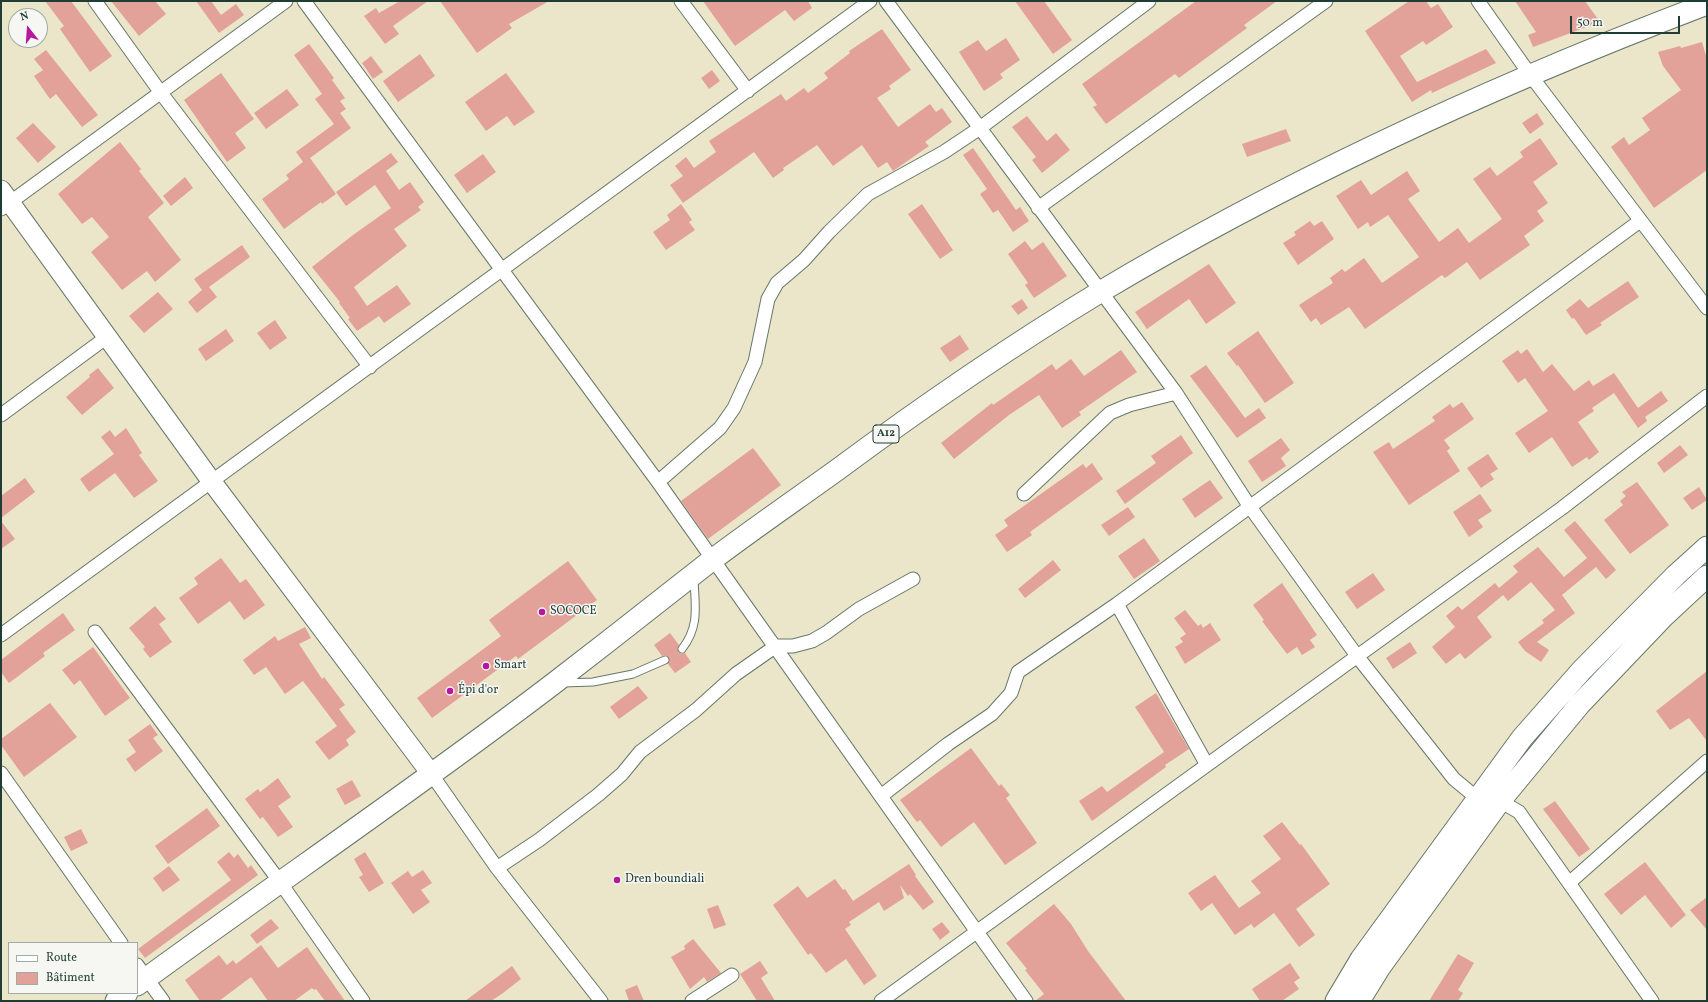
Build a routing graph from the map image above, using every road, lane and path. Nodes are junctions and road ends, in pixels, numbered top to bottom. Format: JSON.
{"nodes":[{"id":1,"x":95,"y":1,"type":"edge"},
{"id":2,"x":286,"y":1,"type":"edge"},
{"id":3,"x":304,"y":1,"type":"edge"},
{"id":4,"x":681,"y":1,"type":"edge"},
{"id":5,"x":870,"y":1,"type":"edge"},
{"id":6,"x":886,"y":1,"type":"edge"},
{"id":7,"x":1149,"y":1,"type":"edge"},
{"id":8,"x":1326,"y":1,"type":"edge"},
{"id":9,"x":1478,"y":1,"type":"edge"},
{"id":10,"x":1707,"y":4,"type":"edge"},
{"id":11,"x":1679,"y":7,"type":"edge"},
{"id":12,"x":1531,"y":76,"type":"junction"},
{"id":13,"x":748,"y":91,"type":"junction"},
{"id":14,"x":161,"y":93,"type":"junction"},
{"id":15,"x":980,"y":128,"type":"junction"},
{"id":16,"x":4,"y":201,"type":"edge"},
{"id":17,"x":1038,"y":208,"type":"junction"},
{"id":18,"x":1640,"y":221,"type":"junction"},
{"id":19,"x":502,"y":270,"type":"junction"},
{"id":20,"x":1100,"y":292,"type":"junction"},
{"id":21,"x":1707,"y":308,"type":"edge"},
{"id":22,"x":107,"y":337,"type":"junction"},
{"id":23,"x":370,"y":367,"type":"junction"},
{"id":24,"x":1176,"y":394,"type":"junction"},
{"id":25,"x":1707,"y":396,"type":"edge"},
{"id":26,"x":1,"y":416,"type":"edge"},
{"id":27,"x":212,"y":482,"type":"junction"},
{"id":28,"x":658,"y":482,"type":"junction"},
{"id":29,"x":1024,"y":494,"type":"dead end"},
{"id":30,"x":1250,"y":507,"type":"junction"},
{"id":31,"x":1707,"y":547,"type":"edge"},
{"id":32,"x":712,"y":560,"type":"junction"},
{"id":33,"x":694,"y":575,"type":"junction"},
{"id":34,"x":1707,"y":576,"type":"edge"},
{"id":35,"x":913,"y":579,"type":"dead end"},
{"id":36,"x":1117,"y":604,"type":"junction"},
{"id":37,"x":95,"y":632,"type":"dead end"},
{"id":38,"x":1,"y":635,"type":"edge"},
{"id":39,"x":776,"y":646,"type":"junction"},
{"id":40,"x":682,"y":649,"type":"dead end"},
{"id":41,"x":1357,"y":656,"type":"junction"},
{"id":42,"x":665,"y":660,"type":"dead end"},
{"id":43,"x":554,"y":684,"type":"junction"},
{"id":44,"x":1707,"y":761,"type":"edge"},
{"id":45,"x":1207,"y":765,"type":"junction"},
{"id":46,"x":1,"y":773,"type":"edge"},
{"id":47,"x":432,"y":775,"type":"junction"},
{"id":48,"x":881,"y":796,"type":"junction"},
{"id":49,"x":1477,"y":798,"type":"junction"},
{"id":50,"x":1500,"y":801,"type":"junction"},
{"id":51,"x":497,"y":868,"type":"junction"},
{"id":52,"x":280,"y":882,"type":"junction"},
{"id":53,"x":1569,"y":883,"type":"junction"},
{"id":54,"x":975,"y":932,"type":"junction"},
{"id":55,"x":120,"y":942,"type":"edge"},
{"id":56,"x":732,"y":975,"type":"dead end"},
{"id":57,"x":140,"y":977,"type":"edge"},
{"id":58,"x":126,"y":994,"type":"edge"},
{"id":59,"x":116,"y":1001,"type":"edge"},
{"id":60,"x":163,"y":1001,"type":"edge"},
{"id":61,"x":363,"y":1001,"type":"edge"},
{"id":62,"x":601,"y":1001,"type":"edge"},
{"id":63,"x":692,"y":1001,"type":"edge"},
{"id":64,"x":881,"y":1001,"type":"edge"},
{"id":65,"x":1026,"y":1001,"type":"edge"},
{"id":66,"x":1336,"y":1001,"type":"edge"},
{"id":67,"x":1359,"y":1001,"type":"edge"},
{"id":68,"x":1652,"y":1001,"type":"edge"}],
"edges":[{"from":1,"to":14,"type":"street"},
{"from":2,"to":14,"type":"street"},
{"from":3,"to":19,"type":"street"},
{"from":4,"to":13,"type":"street"},
{"from":5,"to":13,"type":"street"},
{"from":6,"to":15,"type":"street"},
{"from":7,"to":15,"type":"street"},
{"from":8,"to":17,"type":"street"},
{"from":9,"to":12,"type":"street"},
{"from":10,"to":11,"type":"main road","number":"A12"},
{"from":11,"to":12,"type":"main road","number":"A12"},
{"from":12,"to":18,"type":"street"},
{"from":12,"to":20,"type":"main road","number":"A12"},
{"from":13,"to":19,"type":"street"},
{"from":14,"to":16,"type":"street"},
{"from":14,"to":23,"type":"street"},
{"from":15,"to":17,"type":"street"},
{"from":15,"to":28,"type":"street"},
{"from":16,"to":22,"type":"street"},
{"from":17,"to":20,"type":"street"},
{"from":18,"to":21,"type":"street"},
{"from":18,"to":30,"type":"street"},
{"from":19,"to":23,"type":"street"},
{"from":19,"to":28,"type":"street"},
{"from":20,"to":24,"type":"street"},
{"from":20,"to":32,"type":"main road","number":"A12"},
{"from":22,"to":26,"type":"street"},
{"from":22,"to":27,"type":"street"},
{"from":23,"to":27,"type":"street"},
{"from":24,"to":29,"type":"street"},
{"from":24,"to":30,"type":"street"},
{"from":25,"to":41,"type":"street"},
{"from":27,"to":38,"type":"street"},
{"from":27,"to":47,"type":"street"},
{"from":28,"to":32,"type":"street"},
{"from":30,"to":36,"type":"street"},
{"from":30,"to":41,"type":"street"},
{"from":31,"to":49,"type":"main road"},
{"from":32,"to":33,"type":"main road","number":"A12"},
{"from":32,"to":39,"type":"street"},
{"from":33,"to":40,"type":"lane"},
{"from":33,"to":43,"type":"main road","number":"A12"},
{"from":34,"to":50,"type":"main road"},
{"from":35,"to":39,"type":"street"},
{"from":36,"to":45,"type":"street"},
{"from":36,"to":48,"type":"street"},
{"from":37,"to":52,"type":"street"},
{"from":39,"to":48,"type":"street"},
{"from":39,"to":51,"type":"street"},
{"from":41,"to":45,"type":"street"},
{"from":41,"to":49,"type":"street"},
{"from":42,"to":43,"type":"lane"},
{"from":43,"to":47,"type":"main road","number":"A12"},
{"from":44,"to":53,"type":"street"},
{"from":45,"to":54,"type":"street"},
{"from":46,"to":55,"type":"street"},
{"from":47,"to":51,"type":"street"},
{"from":47,"to":52,"type":"main road","number":"A12"},
{"from":48,"to":54,"type":"street"},
{"from":49,"to":50,"type":"street"},
{"from":49,"to":66,"type":"main road"},
{"from":50,"to":53,"type":"street"},
{"from":50,"to":67,"type":"main road"},
{"from":51,"to":62,"type":"street"},
{"from":52,"to":57,"type":"main road","number":"A12"},
{"from":52,"to":61,"type":"street"},
{"from":53,"to":68,"type":"street"},
{"from":54,"to":64,"type":"street"},
{"from":54,"to":65,"type":"street"},
{"from":56,"to":63,"type":"street"},
{"from":57,"to":60,"type":"street"},
{"from":58,"to":59,"type":"main road"}]}
